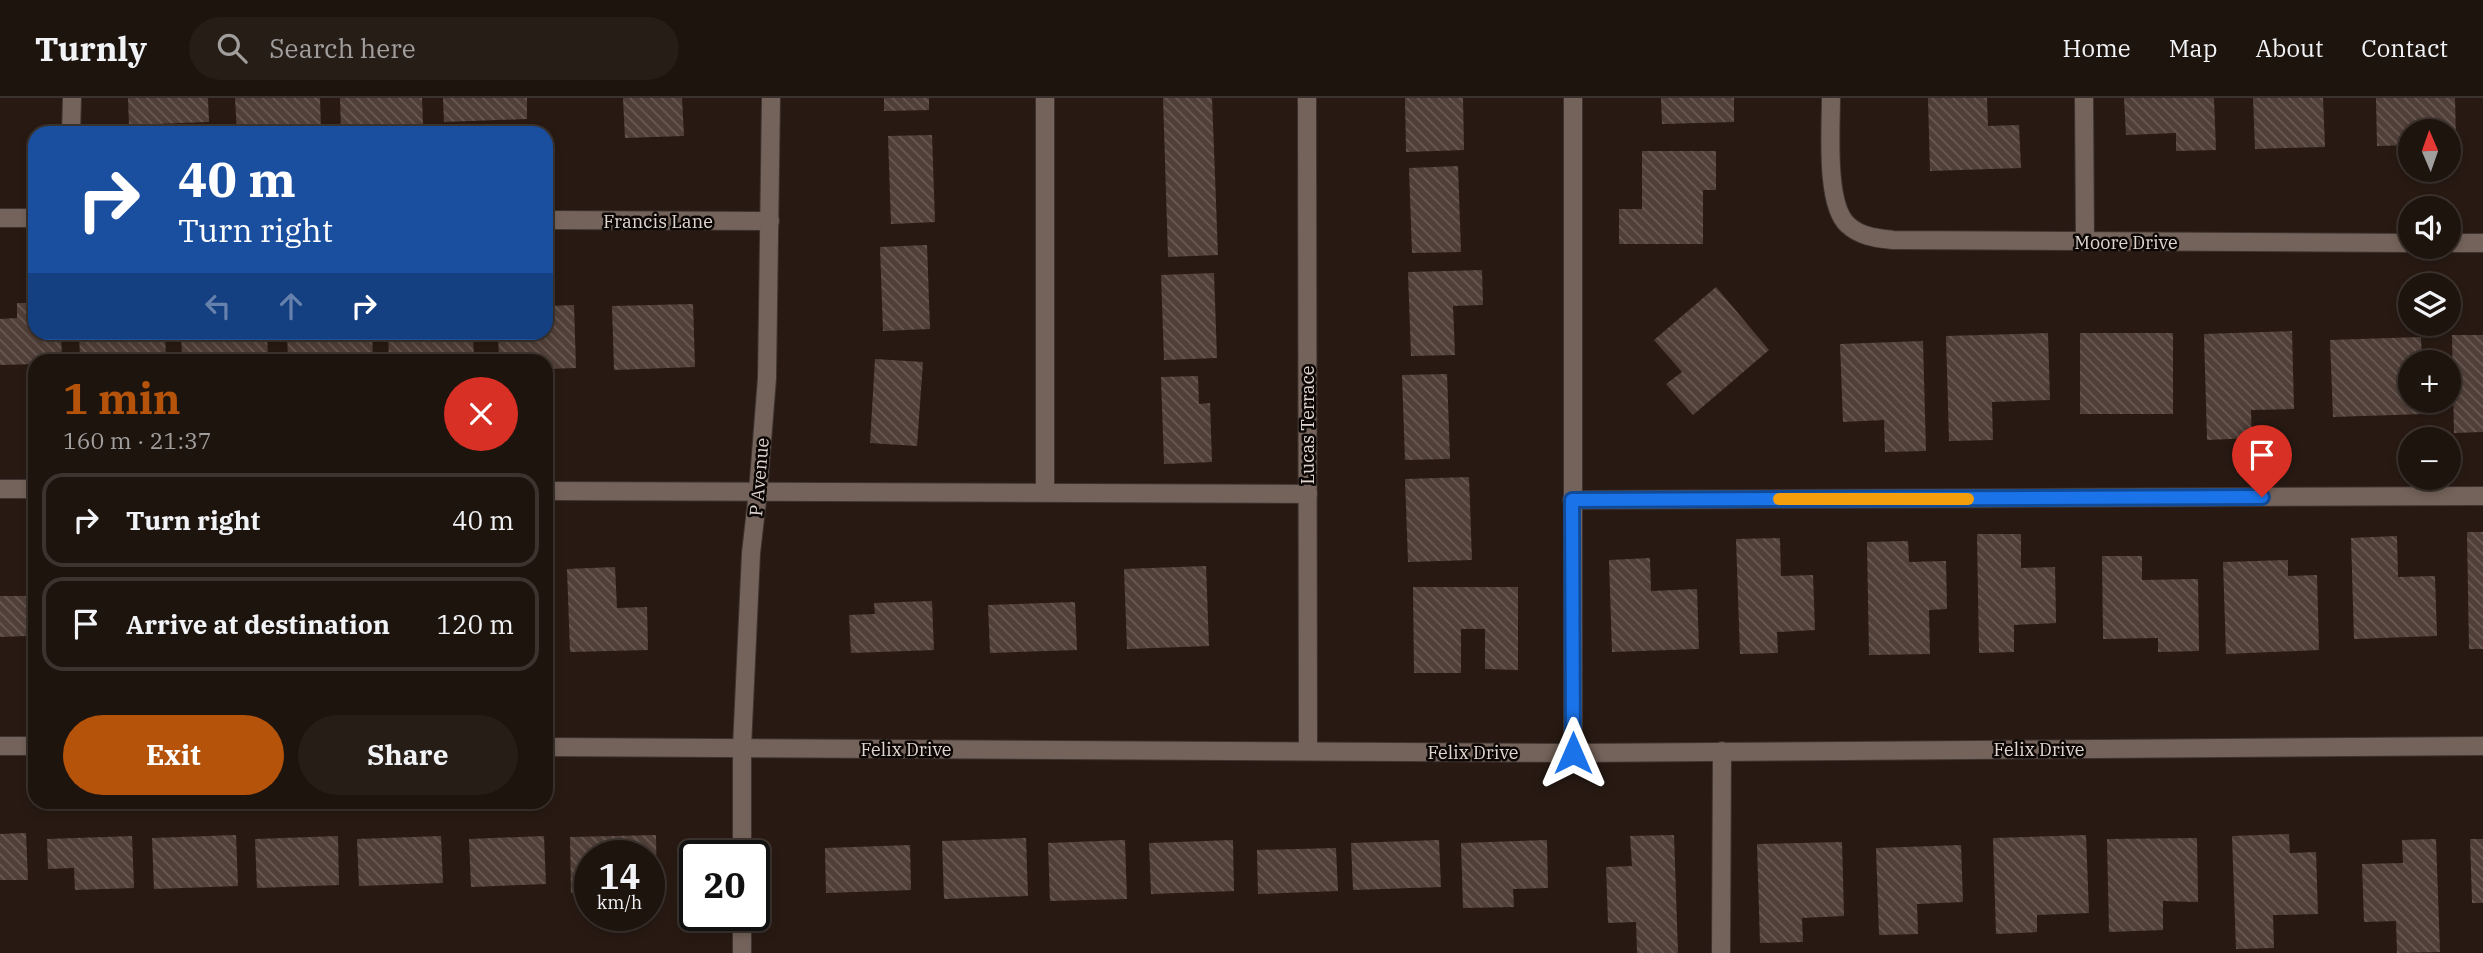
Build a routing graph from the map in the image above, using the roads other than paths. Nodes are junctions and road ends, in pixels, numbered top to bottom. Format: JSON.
{"nodes":[{"id":1,"x":72,"y":98,"type":"edge"},
{"id":2,"x":771,"y":98,"type":"edge"},
{"id":3,"x":1045,"y":98,"type":"edge"},
{"id":4,"x":1307,"y":98,"type":"edge"},
{"id":5,"x":1573,"y":98,"type":"edge"},
{"id":6,"x":1831,"y":98,"type":"edge"},
{"id":7,"x":2084,"y":98,"type":"edge"},
{"id":8,"x":71,"y":126,"type":"edge"},
{"id":9,"x":0,"y":218,"type":"edge"},
{"id":10,"x":28,"y":218,"type":"edge"},
{"id":11,"x":553,"y":220,"type":"edge"},
{"id":12,"x":770,"y":221,"type":"junction"},
{"id":13,"x":2085,"y":242,"type":"junction"},
{"id":14,"x":2398,"y":243,"type":"edge"},
{"id":15,"x":2461,"y":243,"type":"edge"},
{"id":16,"x":2483,"y":243,"type":"edge"},
{"id":17,"x":0,"y":489,"type":"edge"},
{"id":18,"x":28,"y":489,"type":"edge"},
{"id":19,"x":553,"y":491,"type":"edge"},
{"id":20,"x":1045,"y":491,"type":"junction"},
{"id":21,"x":758,"y":492,"type":"junction"},
{"id":22,"x":1308,"y":494,"type":"junction"},
{"id":23,"x":2483,"y":496,"type":"edge"},
{"id":24,"x":1572,"y":500,"type":"junction"},
{"id":25,"x":0,"y":746,"type":"edge"},
{"id":26,"x":28,"y":746,"type":"edge"},
{"id":27,"x":2483,"y":746,"type":"edge"},
{"id":28,"x":553,"y":747,"type":"edge"},
{"id":29,"x":742,"y":747,"type":"junction"},
{"id":30,"x":1308,"y":751,"type":"junction"},
{"id":31,"x":1722,"y":751,"type":"junction"},
{"id":32,"x":1573,"y":753,"type":"junction"},
{"id":33,"x":742,"y":840,"type":"edge"},
{"id":34,"x":742,"y":931,"type":"edge"},
{"id":35,"x":742,"y":953,"type":"edge"},
{"id":36,"x":1721,"y":953,"type":"edge"}],
"edges":[{"from":1,"to":8,"type":"street"},
{"from":2,"to":12,"type":"street","name":"P Avenue"},
{"from":3,"to":20,"type":"street"},
{"from":4,"to":22,"type":"street","name":"Lucas Terrace"},
{"from":5,"to":24,"type":"street"},
{"from":6,"to":13,"type":"street","name":"Moore Drive"},
{"from":7,"to":13,"type":"street"},
{"from":9,"to":10,"type":"street"},
{"from":11,"to":12,"type":"street","name":"Francis Lane"},
{"from":12,"to":21,"type":"street","name":"P Avenue"},
{"from":13,"to":14,"type":"street","name":"Moore Drive"},
{"from":15,"to":16,"type":"street"},
{"from":17,"to":18,"type":"street"},
{"from":19,"to":21,"type":"street"},
{"from":20,"to":21,"type":"street"},
{"from":20,"to":22,"type":"street"},
{"from":21,"to":29,"type":"street","name":"P Avenue"},
{"from":22,"to":30,"type":"street","name":"Lucas Terrace"},
{"from":23,"to":24,"type":"street"},
{"from":24,"to":32,"type":"street"},
{"from":25,"to":26,"type":"street"},
{"from":27,"to":31,"type":"street","name":"Felix Drive"},
{"from":28,"to":29,"type":"street","name":"Felix Drive"},
{"from":29,"to":30,"type":"street","name":"Felix Drive"},
{"from":29,"to":33,"type":"street","name":"P Avenue"},
{"from":30,"to":32,"type":"street","name":"Felix Drive"},
{"from":31,"to":32,"type":"street","name":"Felix Drive"},
{"from":31,"to":36,"type":"street"},
{"from":34,"to":35,"type":"street"}]}
